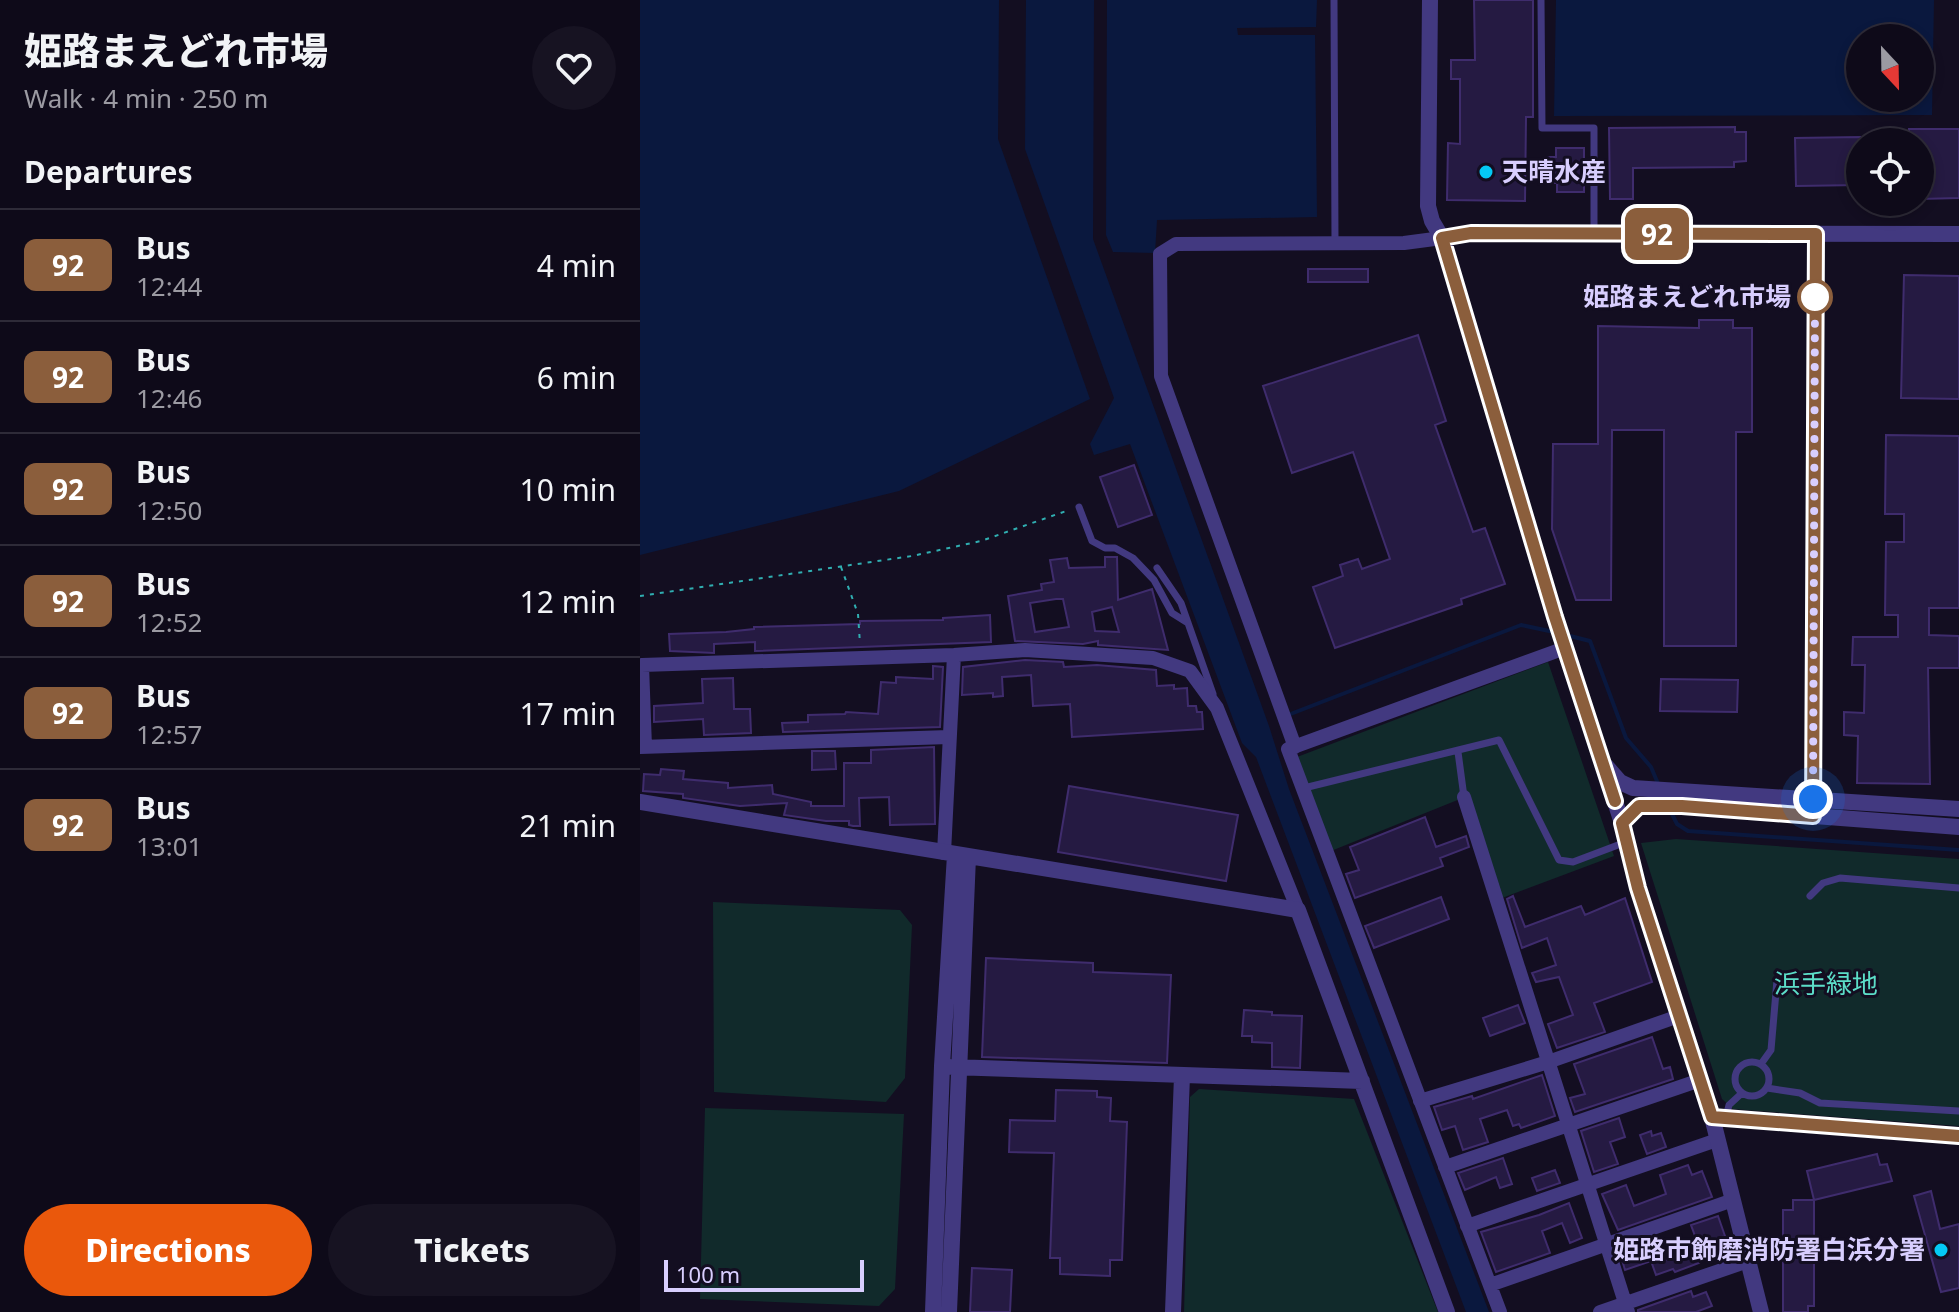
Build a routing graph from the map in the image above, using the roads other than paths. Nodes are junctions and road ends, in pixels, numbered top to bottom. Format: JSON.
{"nodes":[{"id":1,"x":1334,"y":0,"type":"edge"},
{"id":2,"x":1430,"y":0,"type":"edge"},
{"id":3,"x":1541,"y":0,"type":"edge"},
{"id":4,"x":1594,"y":233,"type":"junction"},
{"id":5,"x":1816,"y":234,"type":"junction"},
{"id":6,"x":1959,"y":234,"type":"edge"},
{"id":7,"x":1442,"y":238,"type":"junction"},
{"id":8,"x":1335,"y":243,"type":"junction"},
{"id":9,"x":1079,"y":507,"type":"road end"},
{"id":10,"x":1157,"y":568,"type":"dead end"},
{"id":11,"x":1188,"y":623,"type":"junction"},
{"id":12,"x":1565,"y":648,"type":"junction"},
{"id":13,"x":954,"y":655,"type":"junction"},
{"id":14,"x":1217,"y":708,"type":"junction"},
{"id":15,"x":949,"y":737,"type":"junction"},
{"id":16,"x":642,"y":747,"type":"edge"},
{"id":17,"x":1295,"y":747,"type":"junction"},
{"id":18,"x":1458,"y":752,"type":"junction"},
{"id":19,"x":1600,"y":759,"type":"junction"},
{"id":20,"x":1302,"y":788,"type":"junction"},
{"id":21,"x":1633,"y":788,"type":"junction"},
{"id":22,"x":1464,"y":797,"type":"joint"},
{"id":23,"x":1813,"y":799,"type":"junction"},
{"id":24,"x":1615,"y":801,"type":"junction"},
{"id":25,"x":640,"y":802,"type":"edge"},
{"id":26,"x":1959,"y":809,"type":"edge"},
{"id":27,"x":1813,"y":816,"type":"junction"},
{"id":28,"x":1622,"y":823,"type":"junction"},
{"id":29,"x":1959,"y":827,"type":"edge"},
{"id":30,"x":1626,"y":842,"type":"junction"},
{"id":31,"x":956,"y":855,"type":"junction"},
{"id":32,"x":1959,"y":888,"type":"edge"},
{"id":33,"x":1810,"y":896,"type":"dead end"},
{"id":34,"x":1298,"y":910,"type":"junction"},
{"id":35,"x":1777,"y":980,"type":"dead end"},
{"id":36,"x":1679,"y":1016,"type":"junction"},
{"id":37,"x":1548,"y":1062,"type":"junction"},
{"id":38,"x":1761,"y":1064,"type":"junction"},
{"id":39,"x":942,"y":1066,"type":"junction"},
{"id":40,"x":960,"y":1068,"type":"junction"},
{"id":41,"x":1182,"y":1076,"type":"junction"},
{"id":42,"x":1700,"y":1080,"type":"junction"},
{"id":43,"x":1362,"y":1081,"type":"junction"},
{"id":44,"x":1767,"y":1088,"type":"junction"},
{"id":45,"x":1742,"y":1093,"type":"junction"},
{"id":46,"x":1420,"y":1101,"type":"junction"},
{"id":47,"x":1959,"y":1111,"type":"edge"},
{"id":48,"x":1719,"y":1117,"type":"junction"},
{"id":49,"x":1569,"y":1125,"type":"junction"},
{"id":50,"x":1959,"y":1136,"type":"edge"},
{"id":51,"x":1717,"y":1140,"type":"junction"},
{"id":52,"x":1445,"y":1167,"type":"junction"},
{"id":53,"x":1588,"y":1185,"type":"junction"},
{"id":54,"x":1733,"y":1200,"type":"junction"},
{"id":55,"x":1467,"y":1226,"type":"junction"},
{"id":56,"x":1607,"y":1244,"type":"junction"},
{"id":57,"x":1748,"y":1261,"type":"junction"},
{"id":58,"x":1490,"y":1285,"type":"junction"},
{"id":59,"x":1627,"y":1308,"type":"edge"},
{"id":60,"x":933,"y":1312,"type":"edge"},
{"id":61,"x":949,"y":1312,"type":"edge"},
{"id":62,"x":1173,"y":1312,"type":"edge"},
{"id":63,"x":1447,"y":1312,"type":"edge"},
{"id":64,"x":1500,"y":1312,"type":"edge"},
{"id":65,"x":1600,"y":1312,"type":"edge"},
{"id":66,"x":1761,"y":1312,"type":"edge"}],
"edges":[{"from":1,"to":8,"type":"lane"},
{"from":2,"to":7,"type":"street"},
{"from":3,"to":4,"type":"lane"},
{"from":4,"to":5,"type":"street"},
{"from":4,"to":7,"type":"street"},
{"from":5,"to":6,"type":"street"},
{"from":5,"to":23,"type":"street"},
{"from":7,"to":8,"type":"street"},
{"from":7,"to":12,"type":"street"},
{"from":8,"to":17,"type":"street"},
{"from":9,"to":11,"type":"lane"},
{"from":10,"to":11,"type":"lane"},
{"from":11,"to":14,"type":"lane"},
{"from":12,"to":17,"type":"street"},
{"from":12,"to":19,"type":"street"},
{"from":13,"to":14,"type":"street"},
{"from":13,"to":15,"type":"street"},
{"from":13,"to":16,"type":"street"},
{"from":14,"to":34,"type":"street"},
{"from":15,"to":16,"type":"street"},
{"from":15,"to":31,"type":"street"},
{"from":17,"to":20,"type":"street"},
{"from":18,"to":20,"type":"lane"},
{"from":18,"to":22,"type":"lane"},
{"from":18,"to":30,"type":"lane"},
{"from":19,"to":21,"type":"street"},
{"from":19,"to":24,"type":"street"},
{"from":20,"to":46,"type":"street"},
{"from":21,"to":23,"type":"street"},
{"from":21,"to":24,"type":"street"},
{"from":22,"to":37,"type":"street"},
{"from":23,"to":26,"type":"street"},
{"from":23,"to":27,"type":"street"},
{"from":24,"to":28,"type":"street"},
{"from":25,"to":31,"type":"street"},
{"from":27,"to":28,"type":"street"},
{"from":27,"to":29,"type":"street"},
{"from":28,"to":30,"type":"street"},
{"from":30,"to":36,"type":"street"},
{"from":31,"to":34,"type":"street"},
{"from":31,"to":39,"type":"street"},
{"from":31,"to":40,"type":"street"},
{"from":32,"to":33,"type":"lane"},
{"from":34,"to":43,"type":"street"},
{"from":35,"to":38,"type":"lane"},
{"from":36,"to":37,"type":"street"},
{"from":36,"to":42,"type":"street"},
{"from":37,"to":46,"type":"street"},
{"from":37,"to":49,"type":"street"},
{"from":38,"to":44,"type":"lane"},
{"from":38,"to":45,"type":"lane"},
{"from":39,"to":40,"type":"street"},
{"from":39,"to":60,"type":"street"},
{"from":40,"to":41,"type":"street"},
{"from":40,"to":61,"type":"street"},
{"from":41,"to":43,"type":"street"},
{"from":41,"to":62,"type":"street"},
{"from":42,"to":48,"type":"street"},
{"from":42,"to":49,"type":"street"},
{"from":43,"to":63,"type":"street"},
{"from":44,"to":45,"type":"lane"},
{"from":44,"to":47,"type":"lane"},
{"from":45,"to":48,"type":"lane"},
{"from":46,"to":52,"type":"street"},
{"from":48,"to":50,"type":"street"},
{"from":48,"to":51,"type":"street"},
{"from":49,"to":52,"type":"street"},
{"from":49,"to":53,"type":"street"},
{"from":51,"to":53,"type":"street"},
{"from":51,"to":54,"type":"street"},
{"from":52,"to":55,"type":"street"},
{"from":53,"to":55,"type":"street"},
{"from":53,"to":56,"type":"street"},
{"from":54,"to":56,"type":"street"},
{"from":54,"to":57,"type":"street"},
{"from":55,"to":58,"type":"street"},
{"from":56,"to":58,"type":"street"},
{"from":56,"to":59,"type":"street"},
{"from":57,"to":59,"type":"street"},
{"from":57,"to":66,"type":"street"},
{"from":58,"to":64,"type":"street"},
{"from":59,"to":65,"type":"street"}]}
